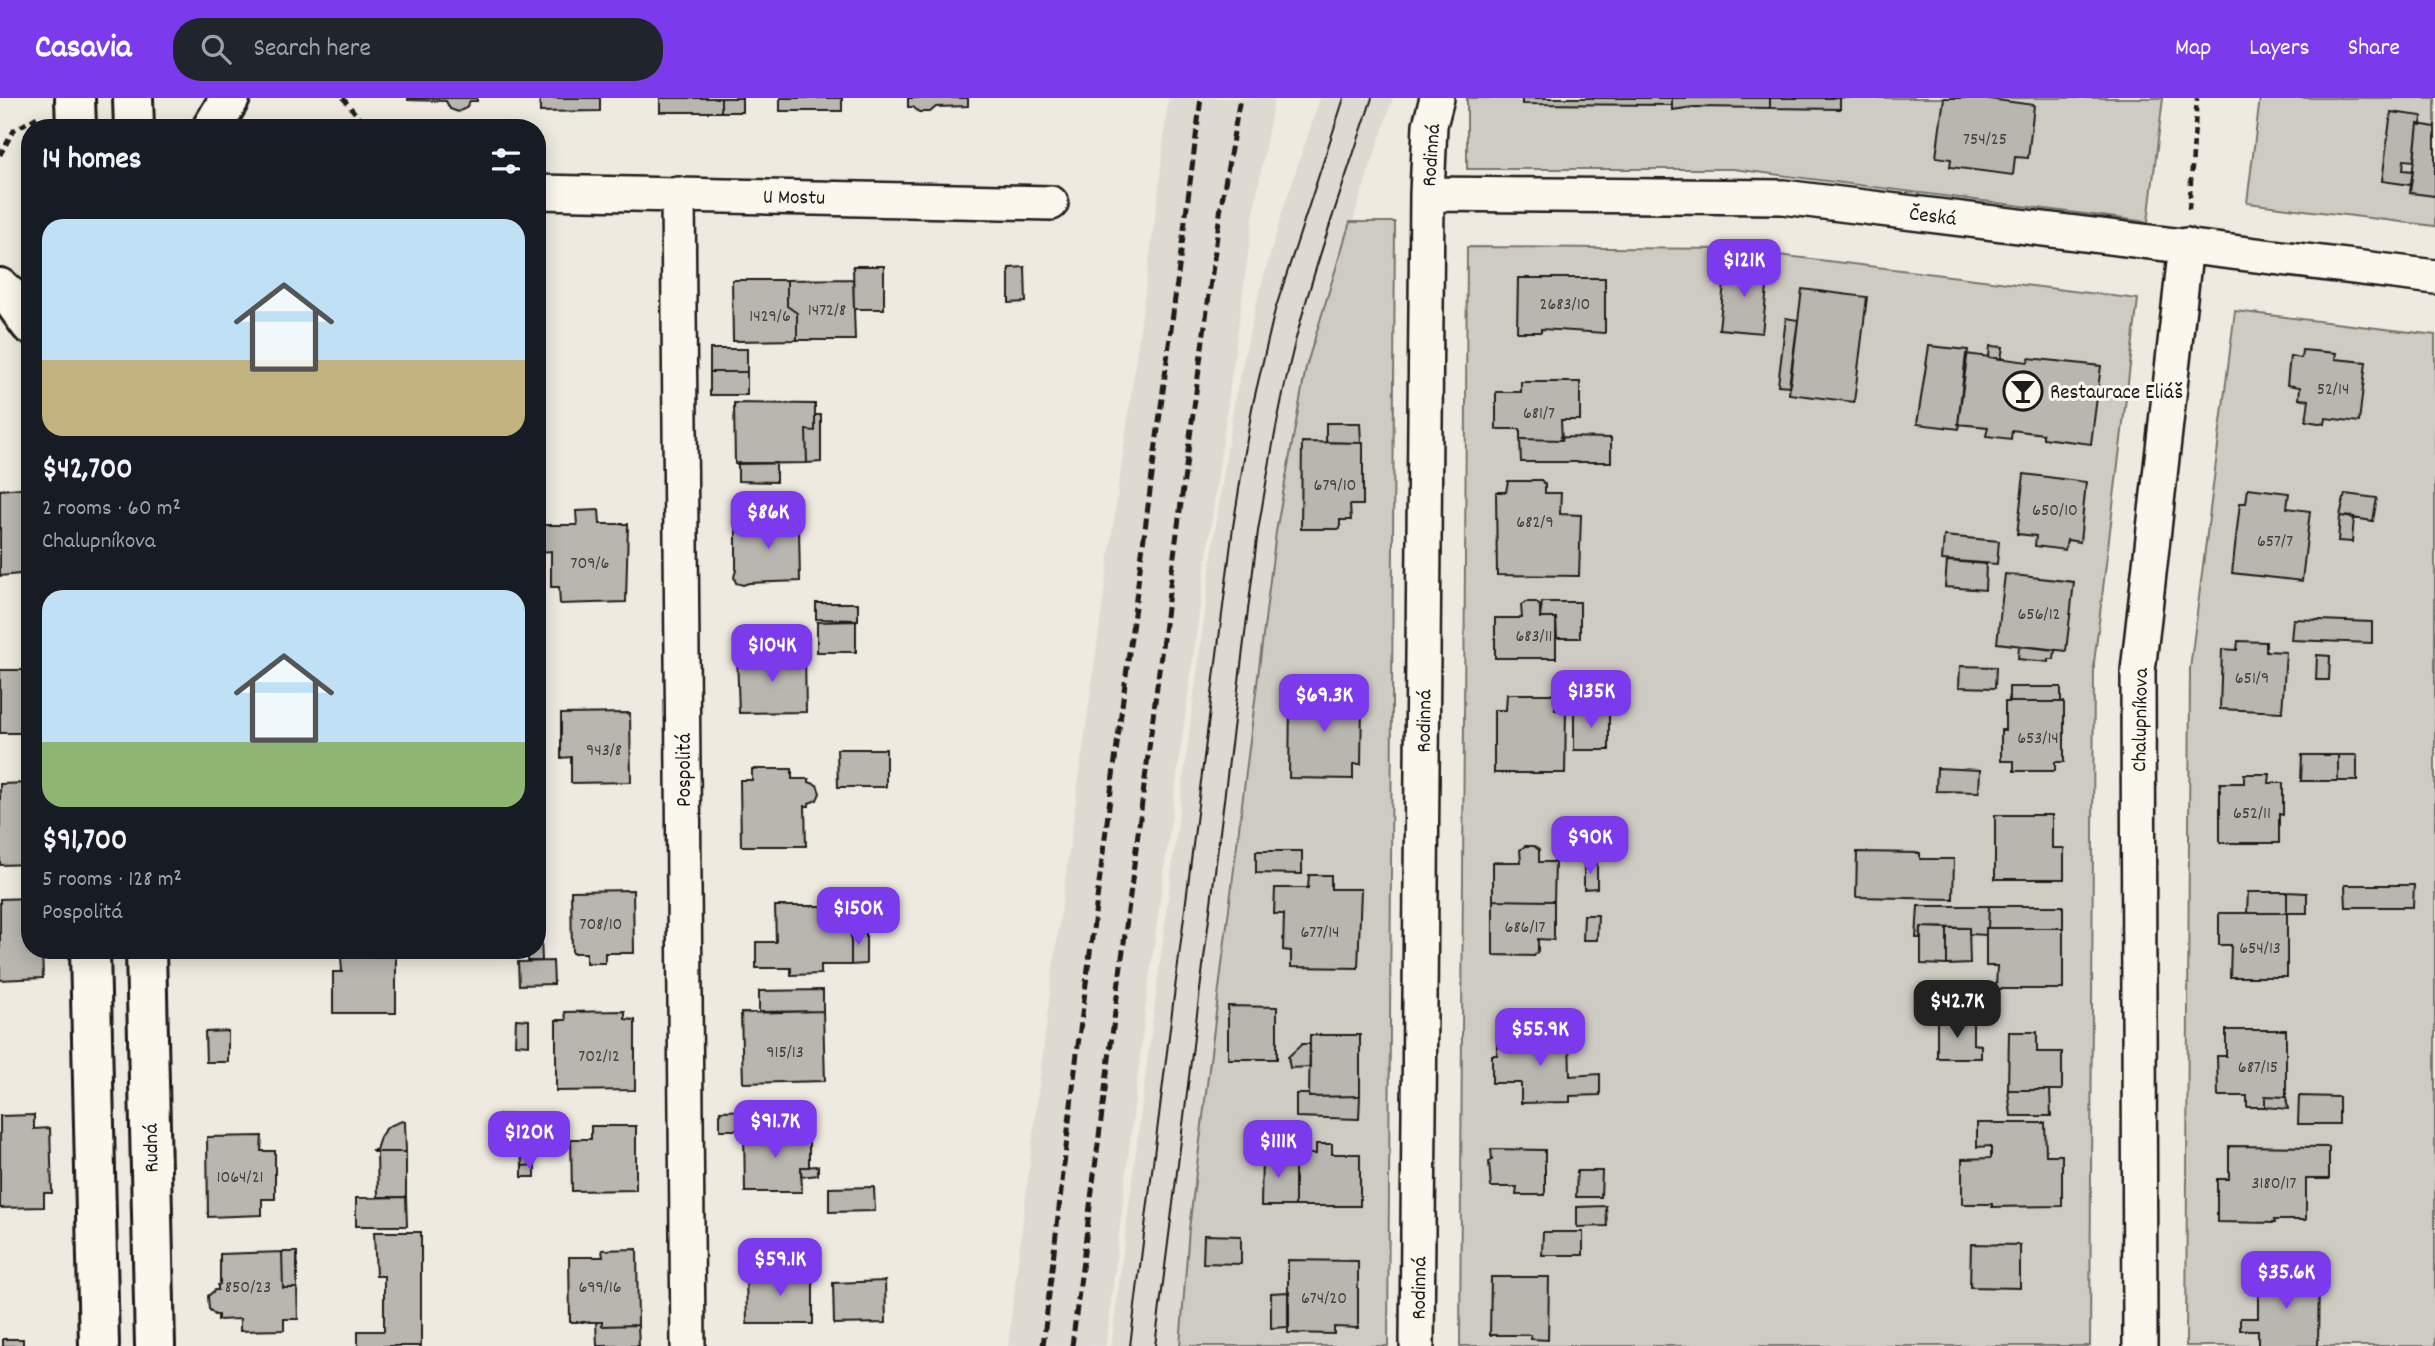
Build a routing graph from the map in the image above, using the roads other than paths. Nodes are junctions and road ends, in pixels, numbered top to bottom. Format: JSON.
{"nodes":[{"id":1,"x":133,"y":98,"type":"edge"},
{"id":2,"x":230,"y":98,"type":"edge"},
{"id":3,"x":1437,"y":98,"type":"edge"},
{"id":4,"x":134,"y":119,"type":"edge"},
{"id":5,"x":217,"y":119,"type":"edge"},
{"id":6,"x":546,"y":192,"type":"edge"},
{"id":7,"x":678,"y":194,"type":"junction"},
{"id":8,"x":1427,"y":194,"type":"junction"},
{"id":9,"x":1051,"y":203,"type":"dead end"},
{"id":10,"x":2186,"y":245,"type":"junction"},
{"id":11,"x":2435,"y":278,"type":"edge"},
{"id":12,"x":0,"y":288,"type":"edge"},
{"id":13,"x":21,"y":311,"type":"edge"},
{"id":14,"x":90,"y":959,"type":"edge"},
{"id":15,"x":146,"y":959,"type":"edge"},
{"id":16,"x":99,"y":1346,"type":"edge"},
{"id":17,"x":155,"y":1346,"type":"edge"},
{"id":18,"x":688,"y":1346,"type":"edge"},
{"id":19,"x":1417,"y":1346,"type":"edge"},
{"id":20,"x":2140,"y":1346,"type":"edge"}],
"edges":[{"from":1,"to":4,"type":"highway"},
{"from":2,"to":5,"type":"highway"},
{"from":3,"to":8,"type":"street","name":"Rodinná"},
{"from":6,"to":7,"type":"street","name":"U Mostu"},
{"from":7,"to":9,"type":"street","name":"U Mostu"},
{"from":7,"to":18,"type":"street","name":"Pospolitá"},
{"from":8,"to":10,"type":"street","name":"Česká"},
{"from":8,"to":19,"type":"street","name":"Rodinná"},
{"from":10,"to":11,"type":"street","name":"Česká"},
{"from":10,"to":20,"type":"street","name":"Chalupníkova"},
{"from":12,"to":13,"type":"highway"},
{"from":14,"to":16,"type":"highway"},
{"from":15,"to":17,"type":"highway","name":"Rudná"}]}
